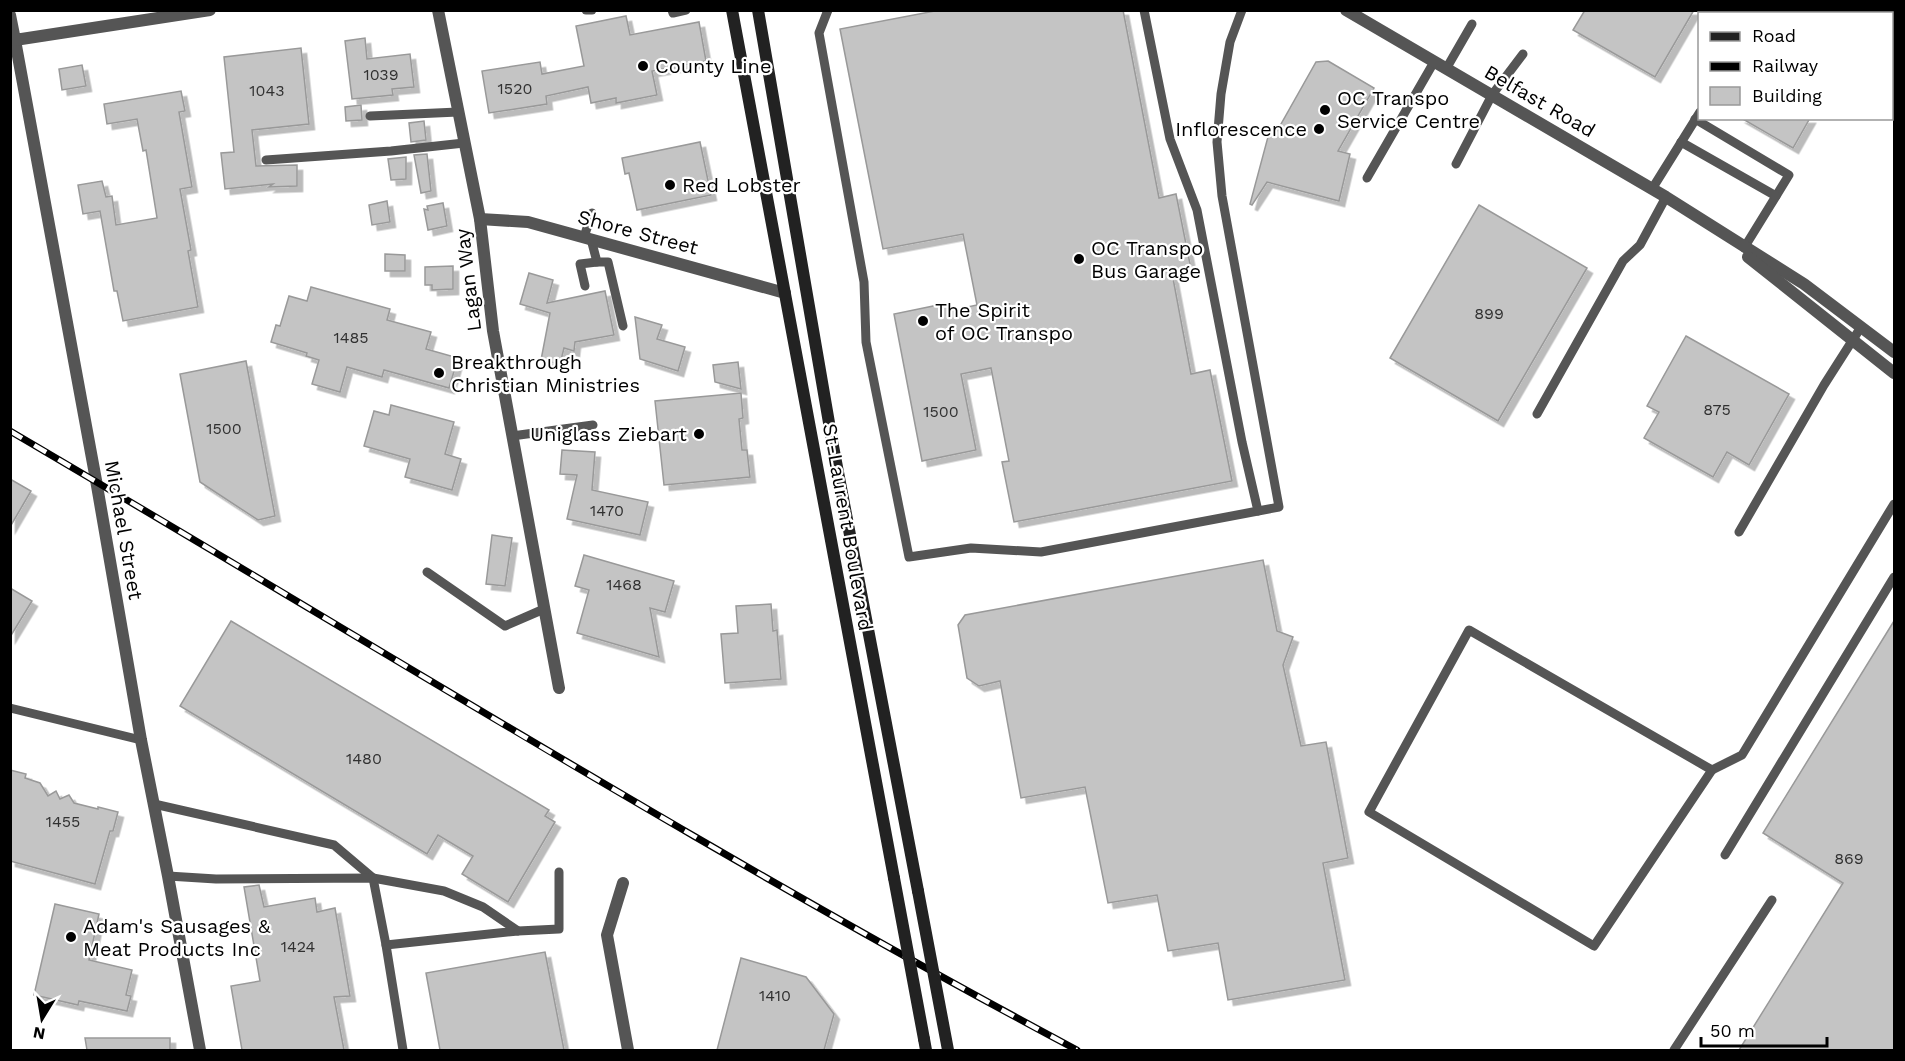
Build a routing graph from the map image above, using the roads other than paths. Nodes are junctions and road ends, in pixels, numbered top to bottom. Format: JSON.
{"nodes":[{"id":1,"x":210,"y":10,"type":"edge"},
{"id":2,"x":438,"y":10,"type":"edge"},
{"id":3,"x":586,"y":10,"type":"edge"},
{"id":4,"x":592,"y":10,"type":"edge"},
{"id":5,"x":672,"y":10,"type":"edge"},
{"id":6,"x":686,"y":10,"type":"edge"},
{"id":7,"x":732,"y":10,"type":"edge"},
{"id":8,"x":828,"y":10,"type":"edge"},
{"id":9,"x":1144,"y":10,"type":"edge"},
{"id":10,"x":1242,"y":10,"type":"edge"},
{"id":11,"x":1346,"y":10,"type":"edge"},
{"id":12,"x":758,"y":11,"type":"edge"},
{"id":13,"x":10,"y":15,"type":"edge"},
{"id":14,"x":1472,"y":24,"type":"dead end"},
{"id":15,"x":15,"y":39,"type":"junction"},
{"id":16,"x":1522,"y":54,"type":"dead end"},
{"id":17,"x":1434,"y":62,"type":"junction"},
{"id":18,"x":1446,"y":69,"type":"junction"},
{"id":19,"x":1492,"y":95,"type":"junction"},
{"id":20,"x":458,"y":112,"type":"junction"},
{"id":21,"x":1697,"y":115,"type":"edge"},
{"id":22,"x":370,"y":116,"type":"dead end"},
{"id":23,"x":1705,"y":120,"type":"edge"},
{"id":24,"x":464,"y":142,"type":"junction"},
{"id":25,"x":1681,"y":142,"type":"junction"},
{"id":26,"x":266,"y":160,"type":"dead end"},
{"id":27,"x":1456,"y":164,"type":"dead end"},
{"id":28,"x":1367,"y":178,"type":"dead end"},
{"id":29,"x":1652,"y":189,"type":"junction"},
{"id":30,"x":1776,"y":196,"type":"junction"},
{"id":31,"x":1666,"y":197,"type":"junction"},
{"id":32,"x":592,"y":213,"type":"dead end"},
{"id":33,"x":480,"y":219,"type":"junction"},
{"id":34,"x":1712,"y":228,"type":"junction"},
{"id":35,"x":587,"y":238,"type":"junction"},
{"id":36,"x":1744,"y":248,"type":"junction"},
{"id":37,"x":597,"y":262,"type":"junction"},
{"id":38,"x":585,"y":286,"type":"dead end"},
{"id":39,"x":785,"y":293,"type":"junction"},
{"id":40,"x":623,"y":326,"type":"dead end"},
{"id":41,"x":1861,"y":327,"type":"junction"},
{"id":42,"x":1852,"y":340,"type":"junction"},
{"id":43,"x":1894,"y":352,"type":"edge"},
{"id":44,"x":1894,"y":373,"type":"edge"},
{"id":45,"x":1537,"y":414,"type":"dead end"},
{"id":46,"x":593,"y":425,"type":"dead end"},
{"id":47,"x":512,"y":436,"type":"junction"},
{"id":48,"x":1894,"y":504,"type":"edge"},
{"id":49,"x":1258,"y":511,"type":"junction"},
{"id":50,"x":1739,"y":532,"type":"dead end"},
{"id":51,"x":427,"y":572,"type":"dead end"},
{"id":52,"x":1894,"y":578,"type":"edge"},
{"id":53,"x":544,"y":609,"type":"junction"},
{"id":54,"x":559,"y":688,"type":"dead end"},
{"id":55,"x":10,"y":708,"type":"edge"},
{"id":56,"x":141,"y":740,"type":"junction"},
{"id":57,"x":1712,"y":770,"type":"junction"},
{"id":58,"x":154,"y":804,"type":"junction"},
{"id":59,"x":1725,"y":855,"type":"dead end"},
{"id":60,"x":559,"y":872,"type":"dead end"},
{"id":61,"x":168,"y":876,"type":"junction"},
{"id":62,"x":373,"y":878,"type":"junction"},
{"id":63,"x":622,"y":883,"type":"dead end"},
{"id":64,"x":1772,"y":900,"type":"dead end"},
{"id":65,"x":518,"y":931,"type":"junction"},
{"id":66,"x":386,"y":945,"type":"junction"},
{"id":67,"x":925,"y":1045,"type":"edge"},
{"id":68,"x":200,"y":1050,"type":"edge"},
{"id":69,"x":403,"y":1050,"type":"edge"},
{"id":70,"x":628,"y":1050,"type":"edge"},
{"id":71,"x":948,"y":1050,"type":"edge"},
{"id":72,"x":1674,"y":1050,"type":"edge"}],
"edges":[{"from":1,"to":15,"type":"street"},
{"from":2,"to":20,"type":"street","name":"Lagan Way"},
{"from":3,"to":4,"type":"lane"},
{"from":5,"to":6,"type":"lane"},
{"from":7,"to":39,"type":"main road","name":"St-Laurent Boulevard"},
{"from":8,"to":49,"type":"lane"},
{"from":9,"to":49,"type":"lane"},
{"from":10,"to":49,"type":"lane"},
{"from":11,"to":17,"type":"street","name":"Belfast Road"},
{"from":12,"to":71,"type":"main road","name":"St-Laurent Boulevard","bridge":true},
{"from":13,"to":15,"type":"street","name":"Michael Street"},
{"from":14,"to":18,"type":"lane"},
{"from":15,"to":56,"type":"street","name":"Michael Street"},
{"from":16,"to":19,"type":"lane"},
{"from":17,"to":18,"type":"street","name":"Belfast Road"},
{"from":17,"to":28,"type":"lane"},
{"from":18,"to":19,"type":"street","name":"Belfast Road"},
{"from":19,"to":27,"type":"lane"},
{"from":19,"to":29,"type":"street","name":"Belfast Road"},
{"from":20,"to":22,"type":"lane"},
{"from":20,"to":24,"type":"street","name":"Lagan Way"},
{"from":21,"to":25,"type":"lane"},
{"from":23,"to":30,"type":"lane"},
{"from":24,"to":26,"type":"lane"},
{"from":24,"to":33,"type":"street","name":"Lagan Way"},
{"from":25,"to":29,"type":"lane"},
{"from":25,"to":30,"type":"lane"},
{"from":29,"to":31,"type":"street","name":"Belfast Road"},
{"from":30,"to":36,"type":"lane"},
{"from":31,"to":34,"type":"street","name":"Belfast Road"},
{"from":31,"to":45,"type":"lane"},
{"from":32,"to":35,"type":"lane"},
{"from":33,"to":35,"type":"street","name":"Shore Street"},
{"from":33,"to":47,"type":"street","name":"Lagan Way"},
{"from":34,"to":36,"type":"street","name":"Belfast Road"},
{"from":34,"to":42,"type":"street","name":"Belfast Road"},
{"from":35,"to":37,"type":"lane"},
{"from":35,"to":39,"type":"street","name":"Shore Street"},
{"from":36,"to":41,"type":"street","name":"Belfast Road"},
{"from":37,"to":38,"type":"lane"},
{"from":37,"to":40,"type":"lane"},
{"from":39,"to":67,"type":"main road","name":"St-Laurent Boulevard","bridge":true},
{"from":41,"to":42,"type":"lane"},
{"from":41,"to":43,"type":"street","name":"Belfast Road"},
{"from":42,"to":44,"type":"street","name":"Belfast Road"},
{"from":42,"to":50,"type":"lane"},
{"from":46,"to":47,"type":"lane"},
{"from":47,"to":53,"type":"street","name":"Lagan Way"},
{"from":48,"to":57,"type":"lane"},
{"from":51,"to":53,"type":"lane"},
{"from":52,"to":59,"type":"lane"},
{"from":53,"to":54,"type":"street","name":"Lagan Way"},
{"from":55,"to":56,"type":"lane"},
{"from":56,"to":58,"type":"street","name":"Michael Street"},
{"from":57,"to":57,"type":"lane"},
{"from":58,"to":61,"type":"street","name":"Michael Street"},
{"from":58,"to":62,"type":"lane"},
{"from":60,"to":65,"type":"lane"},
{"from":61,"to":62,"type":"lane"},
{"from":61,"to":68,"type":"street","name":"Michael Street"},
{"from":62,"to":65,"type":"lane"},
{"from":62,"to":66,"type":"lane"},
{"from":63,"to":70,"type":"street"},
{"from":64,"to":72,"type":"lane"},
{"from":65,"to":66,"type":"lane"},
{"from":66,"to":69,"type":"lane"}]}
